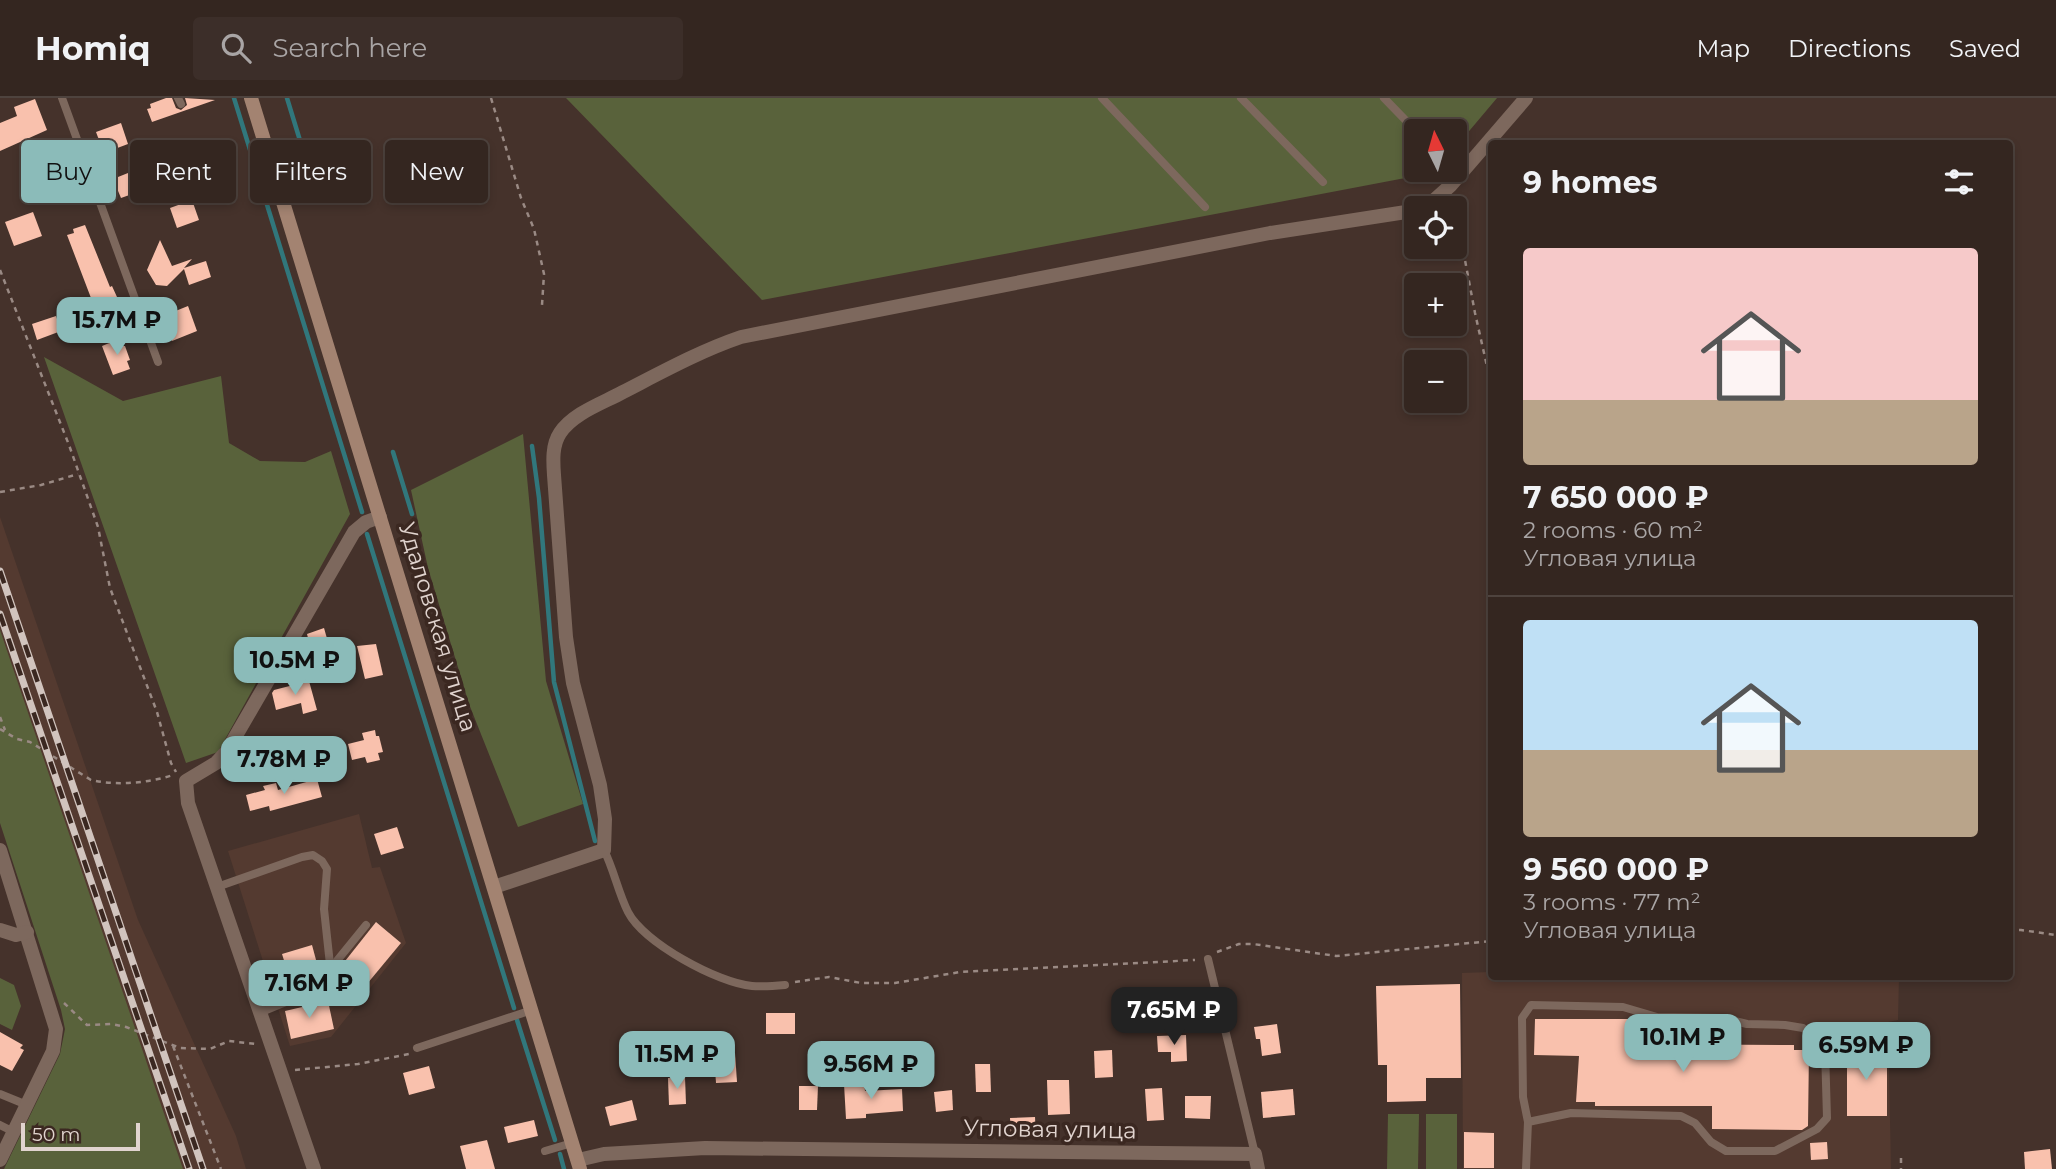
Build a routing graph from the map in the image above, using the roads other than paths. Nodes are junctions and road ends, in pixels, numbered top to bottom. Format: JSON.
{"nodes":[{"id":1,"x":62,"y":98,"type":"edge"},
{"id":2,"x":251,"y":98,"type":"edge"},
{"id":3,"x":1102,"y":98,"type":"edge"},
{"id":4,"x":1241,"y":98,"type":"edge"},
{"id":5,"x":1384,"y":98,"type":"edge"},
{"id":6,"x":1526,"y":98,"type":"edge"},
{"id":7,"x":1404,"y":119,"type":"edge"},
{"id":8,"x":1490,"y":140,"type":"edge"},
{"id":9,"x":1488,"y":142,"type":"edge"},
{"id":10,"x":1323,"y":182,"type":"dead end"},
{"id":11,"x":1205,"y":207,"type":"dead end"},
{"id":12,"x":158,"y":362,"type":"dead end"},
{"id":13,"x":380,"y":517,"type":"junction"},
{"id":14,"x":311,"y":748,"type":"dead end"},
{"id":15,"x":216,"y":762,"type":"junction"},
{"id":16,"x":0,"y":850,"type":"edge"},
{"id":17,"x":604,"y":850,"type":"junction"},
{"id":18,"x":217,"y":887,"type":"junction"},
{"id":19,"x":494,"y":887,"type":"junction"},
{"id":20,"x":366,"y":925,"type":"dead end"},
{"id":21,"x":0,"y":930,"type":"edge"},
{"id":22,"x":27,"y":932,"type":"junction"},
{"id":23,"x":1208,"y":959,"type":"road end"},
{"id":24,"x":331,"y":968,"type":"junction"},
{"id":25,"x":332,"y":983,"type":"junction"},
{"id":26,"x":785,"y":985,"type":"road end"},
{"id":27,"x":354,"y":999,"type":"dead end"},
{"id":28,"x":532,"y":1010,"type":"junction"},
{"id":29,"x":259,"y":1013,"type":"junction"},
{"id":30,"x":417,"y":1048,"type":"road end"},
{"id":31,"x":0,"y":1094,"type":"edge"},
{"id":32,"x":26,"y":1105,"type":"junction"},
{"id":33,"x":1528,"y":1122,"type":"junction"},
{"id":34,"x":0,"y":1125,"type":"edge"},
{"id":35,"x":14,"y":1132,"type":"junction"},
{"id":36,"x":572,"y":1143,"type":"junction"},
{"id":37,"x":545,"y":1151,"type":"dead end"},
{"id":38,"x":1255,"y":1154,"type":"junction"},
{"id":39,"x":0,"y":1160,"type":"edge"},
{"id":40,"x":579,"y":1164,"type":"edge"},
{"id":41,"x":314,"y":1169,"type":"edge"},
{"id":42,"x":1258,"y":1169,"type":"edge"},
{"id":43,"x":1527,"y":1169,"type":"edge"}],
"edges":[{"from":1,"to":12,"type":"lane"},
{"from":2,"to":13,"type":"main road","name":"Удаловская улица"},
{"from":3,"to":11,"type":"lane"},
{"from":4,"to":10,"type":"lane"},
{"from":5,"to":7,"type":"lane"},
{"from":6,"to":8,"type":"street"},
{"from":9,"to":17,"type":"street"},
{"from":13,"to":15,"type":"street"},
{"from":13,"to":19,"type":"main road","name":"Удаловская улица"},
{"from":14,"to":15,"type":"lane"},
{"from":15,"to":18,"type":"street"},
{"from":16,"to":22,"type":"street"},
{"from":17,"to":19,"type":"street"},
{"from":17,"to":26,"type":"lane"},
{"from":18,"to":24,"type":"lane"},
{"from":18,"to":29,"type":"street"},
{"from":19,"to":28,"type":"main road","name":"Удаловская улица"},
{"from":20,"to":24,"type":"lane"},
{"from":21,"to":22,"type":"street"},
{"from":22,"to":32,"type":"street"},
{"from":23,"to":38,"type":"lane"},
{"from":24,"to":25,"type":"lane"},
{"from":25,"to":27,"type":"lane"},
{"from":25,"to":29,"type":"lane"},
{"from":28,"to":30,"type":"lane"},
{"from":28,"to":36,"type":"main road","name":"Удаловская улица"},
{"from":29,"to":41,"type":"street"},
{"from":31,"to":32,"type":"lane"},
{"from":32,"to":35,"type":"street"},
{"from":33,"to":33,"type":"lane"},
{"from":33,"to":43,"type":"lane"},
{"from":34,"to":35,"type":"lane"},
{"from":35,"to":39,"type":"street"},
{"from":36,"to":37,"type":"lane"},
{"from":36,"to":40,"type":"main road","name":"Удаловская улица"},
{"from":38,"to":40,"type":"street","name":"Угловая улица"},
{"from":38,"to":42,"type":"street"}]}
